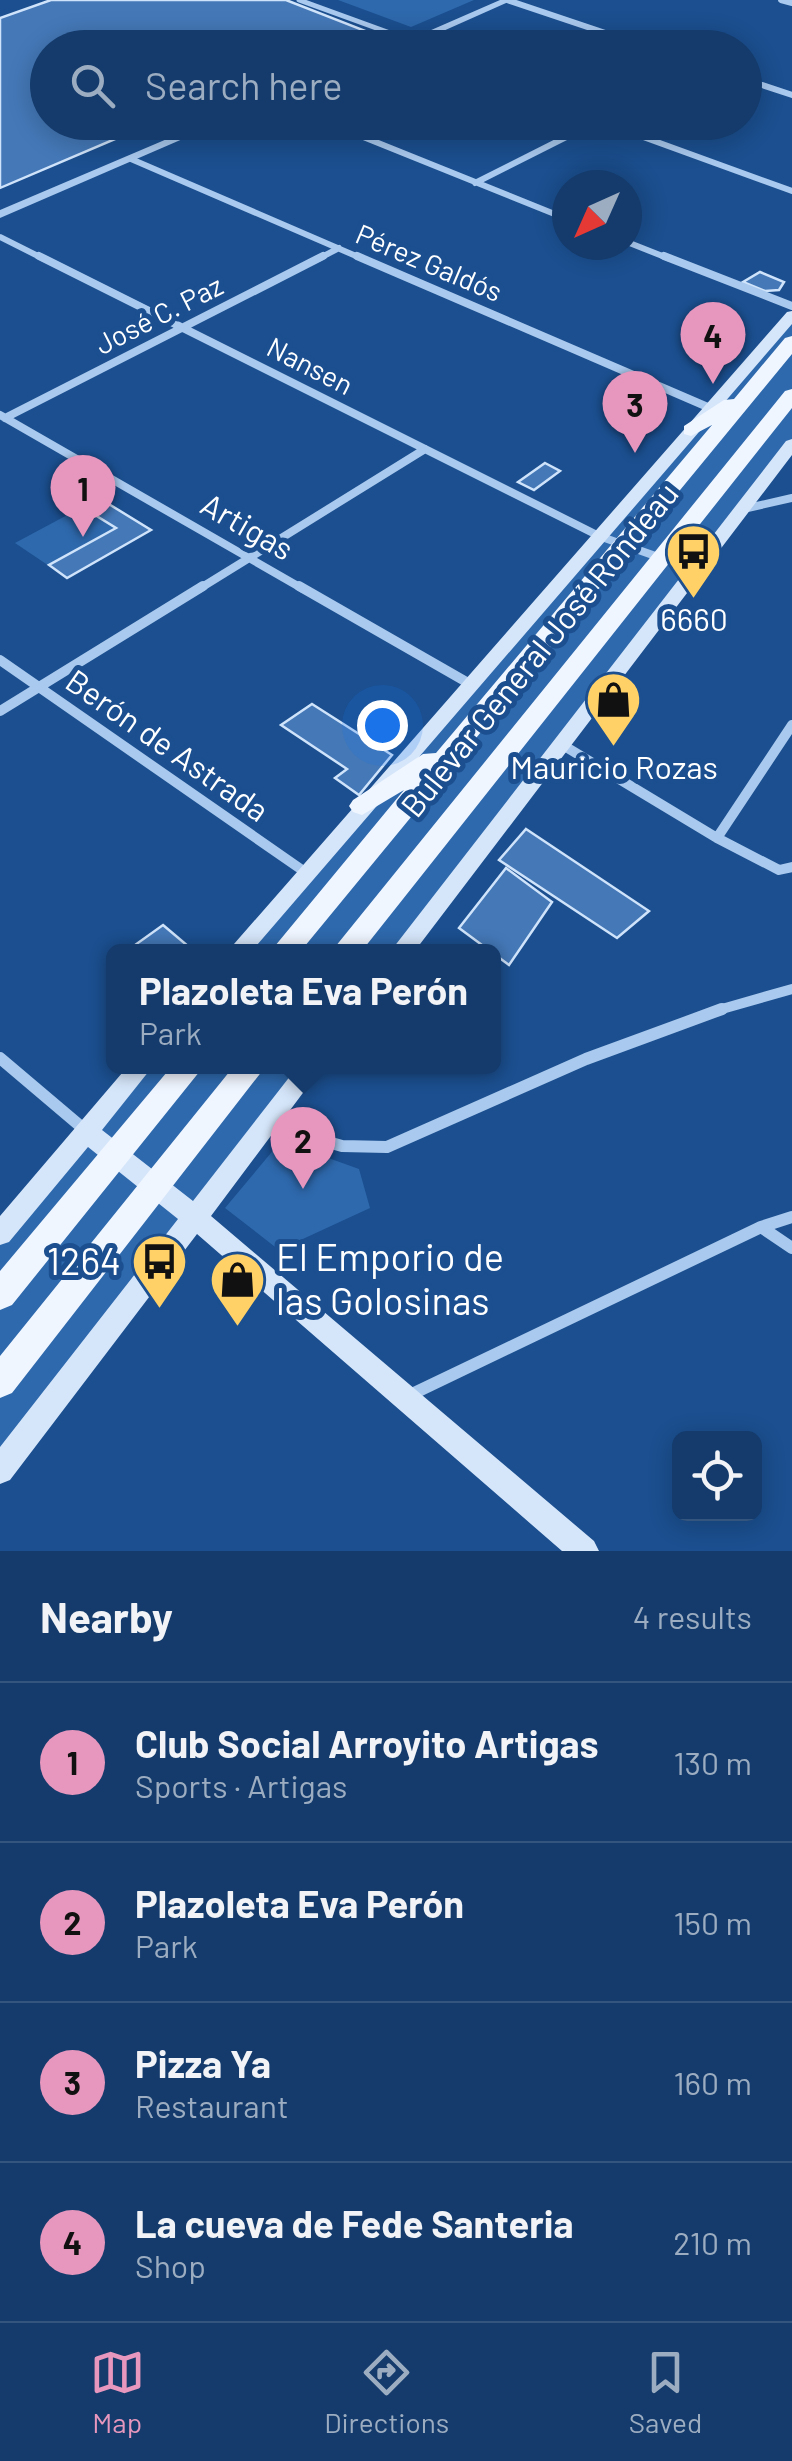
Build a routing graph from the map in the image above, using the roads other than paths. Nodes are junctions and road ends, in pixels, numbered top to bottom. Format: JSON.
{"nodes":[{"id":1,"x":299,"y":0,"type":"edge"},
{"id":2,"x":507,"y":0,"type":"edge"},
{"id":3,"x":781,"y":0,"type":"edge"},
{"id":4,"x":792,"y":3,"type":"edge"},
{"id":5,"x":384,"y":30,"type":"edge"},
{"id":6,"x":436,"y":30,"type":"edge"},
{"id":7,"x":596,"y":30,"type":"edge"},
{"id":8,"x":762,"y":85,"type":"edge"},
{"id":9,"x":792,"y":95,"type":"edge"},
{"id":10,"x":175,"y":140,"type":"edge"},
{"id":11,"x":370,"y":140,"type":"edge"},
{"id":12,"x":562,"y":140,"type":"edge"},
{"id":13,"x":650,"y":140,"type":"edge"},
{"id":14,"x":131,"y":159,"type":"junction"},
{"id":15,"x":475,"y":183,"type":"junction"},
{"id":16,"x":792,"y":190,"type":"edge"},
{"id":17,"x":552,"y":213,"type":"edge"},
{"id":18,"x":0,"y":214,"type":"edge"},
{"id":19,"x":0,"y":237,"type":"edge"},
{"id":20,"x":339,"y":248,"type":"junction"},
{"id":21,"x":642,"y":248,"type":"edge"},
{"id":22,"x":792,"y":306,"type":"edge"},
{"id":23,"x":792,"y":315,"type":"edge"},
{"id":24,"x":182,"y":328,"type":"junction"},
{"id":25,"x":792,"y":342,"type":"edge"},
{"id":26,"x":752,"y":390,"type":"junction"},
{"id":27,"x":792,"y":395,"type":"edge"},
{"id":28,"x":710,"y":408,"type":"junction"},
{"id":29,"x":2,"y":418,"type":"edge"},
{"id":30,"x":691,"y":430,"type":"junction"},
{"id":31,"x":792,"y":444,"type":"edge"},
{"id":32,"x":424,"y":449,"type":"junction"},
{"id":33,"x":792,"y":498,"type":"edge"},
{"id":34,"x":732,"y":521,"type":"junction"},
{"id":35,"x":599,"y":536,"type":"junction"},
{"id":36,"x":625,"y":545,"type":"junction"},
{"id":37,"x":249,"y":557,"type":"junction"},
{"id":38,"x":662,"y":558,"type":"junction"},
{"id":39,"x":695,"y":570,"type":"junction"},
{"id":40,"x":0,"y":660,"type":"edge"},
{"id":41,"x":470,"y":684,"type":"junction"},
{"id":42,"x":37,"y":686,"type":"junction"},
{"id":43,"x":0,"y":711,"type":"edge"},
{"id":44,"x":792,"y":725,"type":"edge"},
{"id":45,"x":561,"y":744,"type":"junction"},
{"id":46,"x":453,"y":746,"type":"junction"},
{"id":47,"x":362,"y":806,"type":"junction"},
{"id":48,"x":718,"y":838,"type":"junction"},
{"id":49,"x":786,"y":869,"type":"edge"},
{"id":50,"x":305,"y":872,"type":"junction"},
{"id":51,"x":245,"y":944,"type":"edge"},
{"id":52,"x":291,"y":944,"type":"edge"},
{"id":53,"x":350,"y":944,"type":"edge"},
{"id":54,"x":407,"y":944,"type":"edge"},
{"id":55,"x":792,"y":989,"type":"edge"},
{"id":56,"x":0,"y":1058,"type":"edge"},
{"id":57,"x":135,"y":1074,"type":"edge"},
{"id":58,"x":183,"y":1074,"type":"edge"},
{"id":59,"x":246,"y":1074,"type":"edge"},
{"id":60,"x":306,"y":1074,"type":"edge"},
{"id":61,"x":267,"y":1125,"type":"junction"},
{"id":62,"x":86,"y":1131,"type":"junction"},
{"id":63,"x":116,"y":1156,"type":"junction"},
{"id":64,"x":155,"y":1187,"type":"junction"},
{"id":65,"x":792,"y":1217,"type":"edge"},
{"id":66,"x":195,"y":1218,"type":"junction"},
{"id":67,"x":761,"y":1227,"type":"junction"},
{"id":68,"x":0,"y":1234,"type":"edge"},
{"id":69,"x":792,"y":1248,"type":"edge"},
{"id":70,"x":0,"y":1295,"type":"edge"},
{"id":71,"x":0,"y":1382,"type":"edge"},
{"id":72,"x":408,"y":1396,"type":"junction"},
{"id":73,"x":0,"y":1470,"type":"edge"},
{"id":74,"x":584,"y":1551,"type":"edge"}],
"edges":[{"from":1,"to":5,"type":"lane"},
{"from":2,"to":6,"type":"street"},
{"from":2,"to":7,"type":"street"},
{"from":3,"to":4,"type":"street"},
{"from":8,"to":9,"type":"street"},
{"from":10,"to":14,"type":"street"},
{"from":11,"to":15,"type":"street"},
{"from":12,"to":15,"type":"street"},
{"from":13,"to":16,"type":"street"},
{"from":14,"to":18,"type":"street"},
{"from":14,"to":20,"type":"street","name":"Pérez Galdós"},
{"from":15,"to":17,"type":"street"},
{"from":19,"to":24,"type":"street","name":"Nansen"},
{"from":20,"to":24,"type":"street","name":"José C. Paz"},
{"from":20,"to":28,"type":"street","name":"Pérez Galdós"},
{"from":21,"to":22,"type":"street"},
{"from":23,"to":28,"type":"main road","name":"Bulevar General José Rondeau"},
{"from":24,"to":29,"type":"street","name":"José C. Paz"},
{"from":24,"to":32,"type":"street","name":"Nansen"},
{"from":25,"to":26,"type":"main road","name":"Bulevar General José Rondeau"},
{"from":26,"to":30,"type":"main road"},
{"from":26,"to":36,"type":"main road","name":"Bulevar General José Rondeau"},
{"from":27,"to":38,"type":"main road","name":"Bulevar General José Rondeau"},
{"from":28,"to":30,"type":"main road","name":"Bulevar General José Rondeau"},
{"from":29,"to":37,"type":"street","name":"Artigas"},
{"from":30,"to":35,"type":"main road","name":"Bulevar General José Rondeau"},
{"from":31,"to":34,"type":"main road"},
{"from":32,"to":35,"type":"street","name":"Nansen"},
{"from":32,"to":37,"type":"street"},
{"from":33,"to":34,"type":"street"},
{"from":34,"to":39,"type":"main road"},
{"from":35,"to":36,"type":"street","name":"Nansen"},
{"from":35,"to":41,"type":"main road","name":"Bulevar General José Rondeau"},
{"from":36,"to":38,"type":"street","name":"Nansen"},
{"from":36,"to":46,"type":"main road","name":"Bulevar General José Rondeau"},
{"from":37,"to":41,"type":"street","name":"Artigas"},
{"from":37,"to":42,"type":"street"},
{"from":38,"to":39,"type":"street","name":"Nansen"},
{"from":38,"to":53,"type":"main road","name":"Bulevar General José Rondeau"},
{"from":39,"to":45,"type":"main road"},
{"from":40,"to":42,"type":"street","name":"Berón de Astrada"},
{"from":41,"to":47,"type":"main road","name":"Bulevar General José Rondeau"},
{"from":42,"to":43,"type":"street"},
{"from":42,"to":50,"type":"street","name":"Berón de Astrada"},
{"from":44,"to":48,"type":"street"},
{"from":45,"to":48,"type":"street"},
{"from":45,"to":54,"type":"main road"},
{"from":46,"to":47,"type":"main road"},
{"from":46,"to":52,"type":"main road","name":"Bulevar General José Rondeau"},
{"from":47,"to":50,"type":"main road","name":"Bulevar General José Rondeau"},
{"from":48,"to":49,"type":"street"},
{"from":50,"to":51,"type":"main road","name":"Bulevar General José Rondeau"},
{"from":55,"to":61,"type":"street"},
{"from":56,"to":62,"type":"street"},
{"from":57,"to":62,"type":"main road"},
{"from":58,"to":63,"type":"main road"},
{"from":59,"to":64,"type":"main road"},
{"from":60,"to":61,"type":"main road"},
{"from":61,"to":66,"type":"main road"},
{"from":62,"to":63,"type":"main road"},
{"from":62,"to":68,"type":"main road"},
{"from":63,"to":64,"type":"main road"},
{"from":63,"to":70,"type":"main road"},
{"from":64,"to":66,"type":"main road"},
{"from":64,"to":71,"type":"main road"},
{"from":65,"to":67,"type":"street"},
{"from":66,"to":72,"type":"main road"},
{"from":66,"to":73,"type":"main road"},
{"from":67,"to":69,"type":"street"},
{"from":67,"to":72,"type":"street"},
{"from":72,"to":74,"type":"main road"}]}
